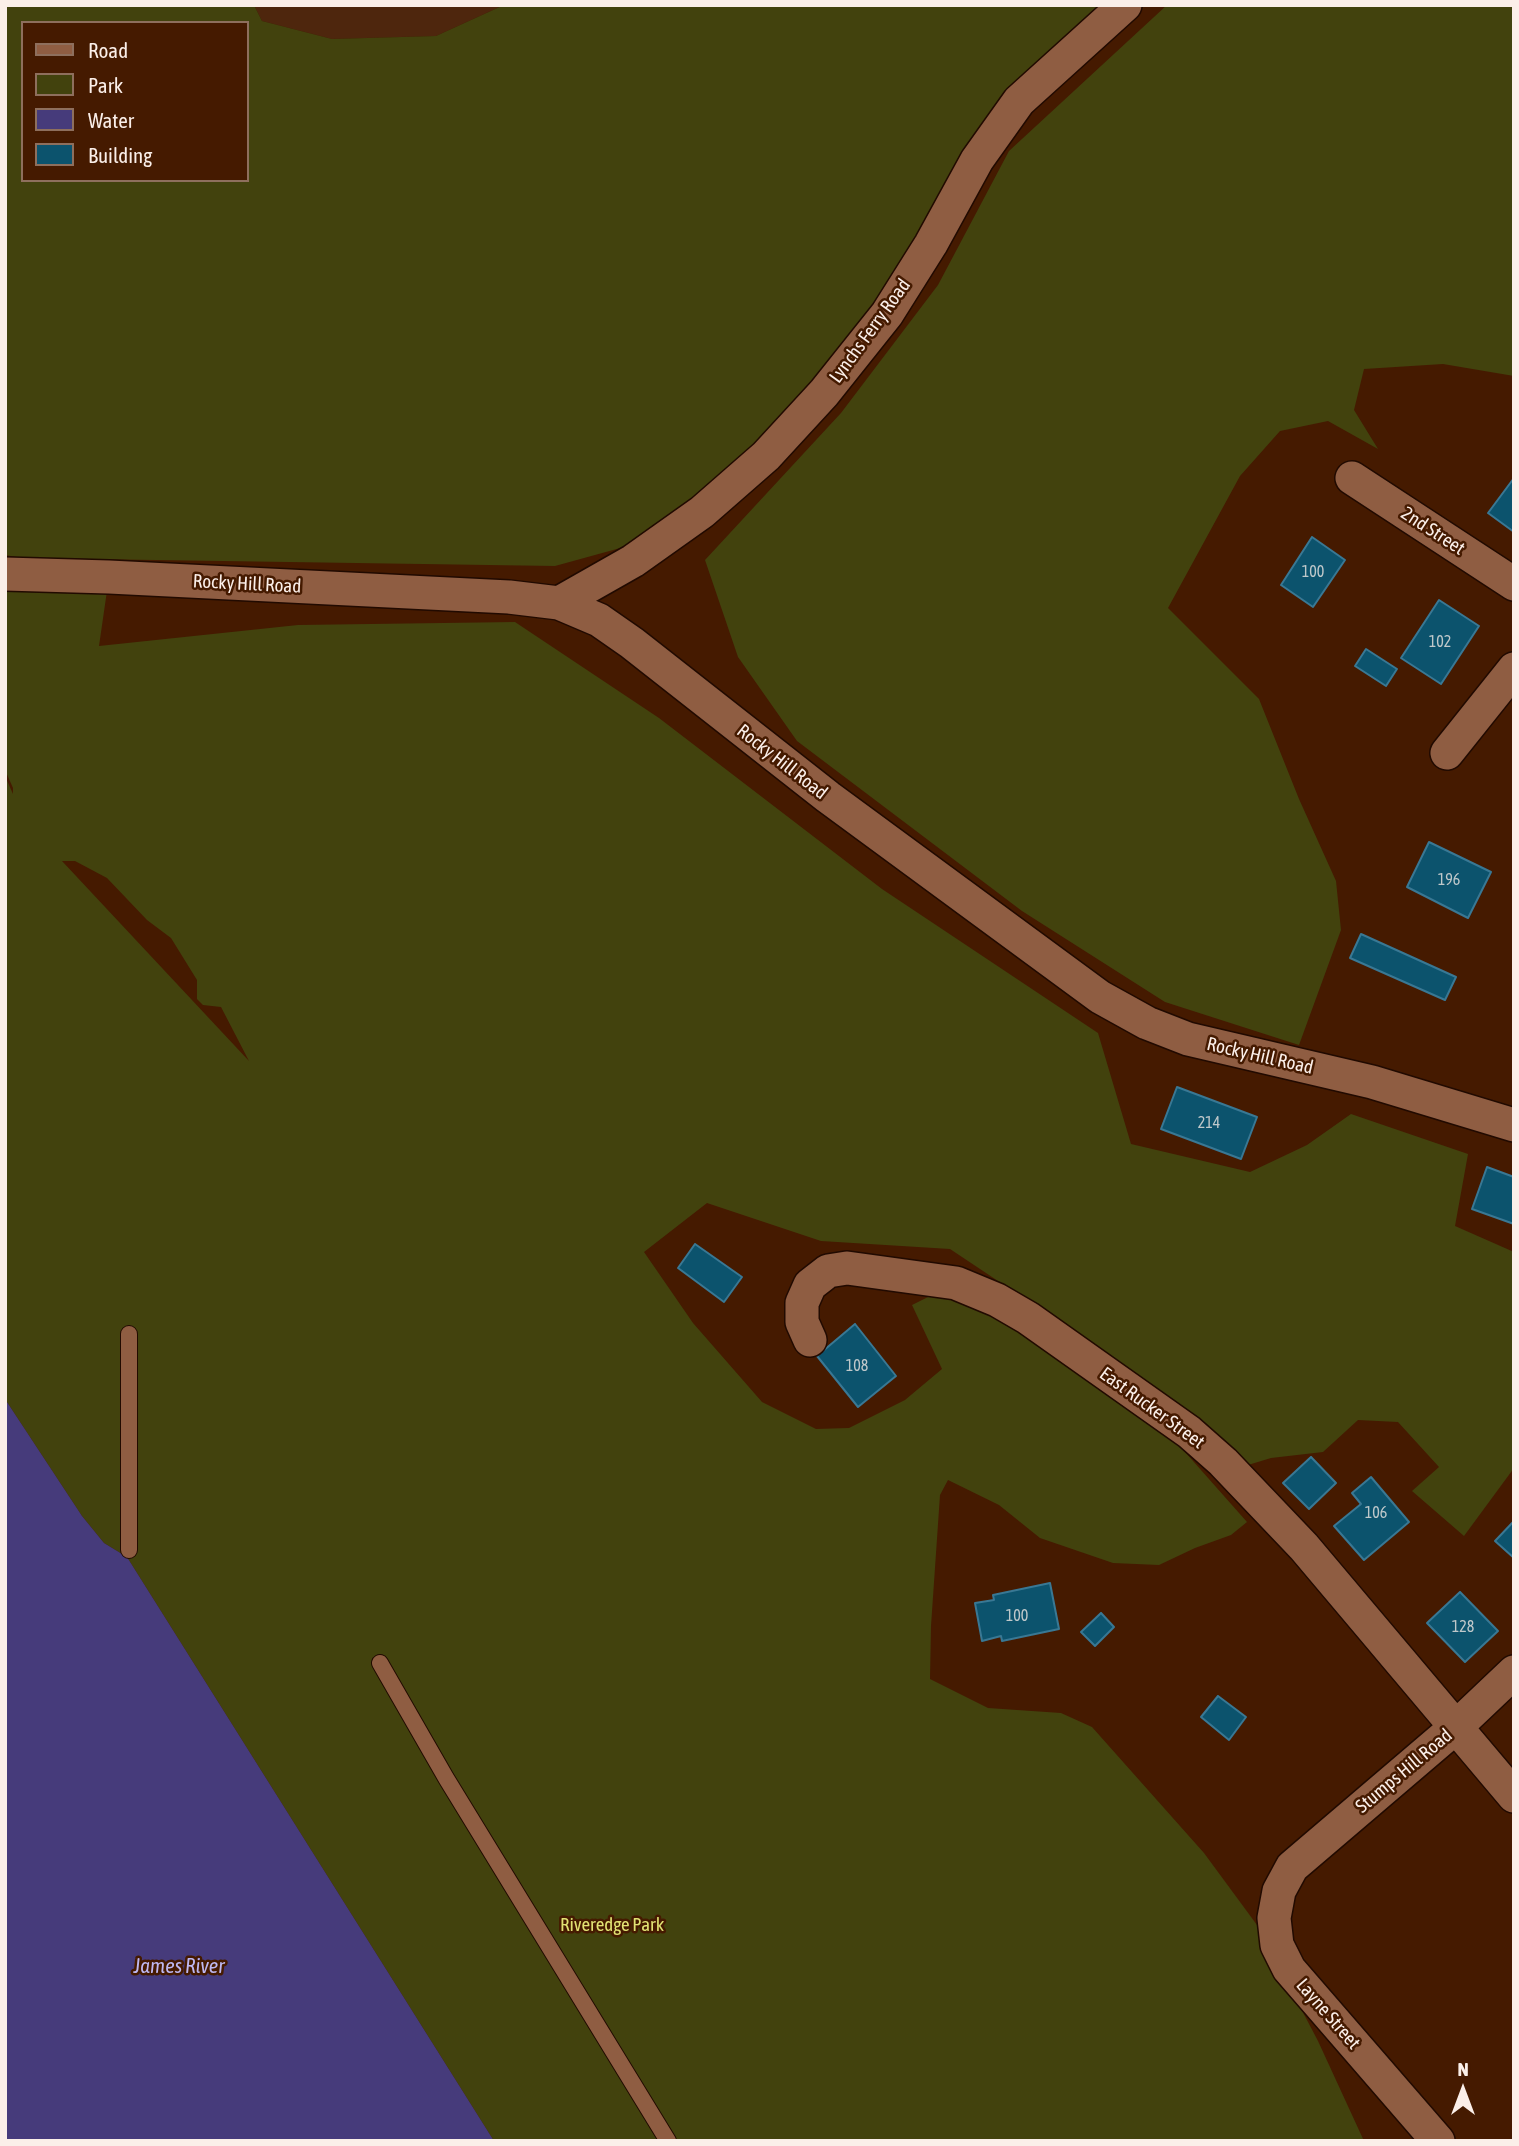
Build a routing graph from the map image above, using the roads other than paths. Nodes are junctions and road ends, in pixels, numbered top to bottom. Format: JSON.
{"nodes":[{"id":1,"x":1125,"y":5,"type":"edge"},
{"id":2,"x":1352,"y":478,"type":"dead end"},
{"id":3,"x":5,"y":574,"type":"edge"},
{"id":4,"x":1514,"y":584,"type":"edge"},
{"id":5,"x":559,"y":603,"type":"junction"},
{"id":6,"x":1514,"y":669,"type":"edge"},
{"id":7,"x":1447,"y":753,"type":"dead end"},
{"id":8,"x":1514,"y":1125,"type":"edge"},
{"id":9,"x":129,"y":1334,"type":"dead end"},
{"id":10,"x":810,"y":1340,"type":"dead end"},
{"id":11,"x":129,"y":1550,"type":"dead end"},
{"id":12,"x":380,"y":1663,"type":"dead end"},
{"id":13,"x":1514,"y":1672,"type":"edge"},
{"id":14,"x":1456,"y":1727,"type":"junction"},
{"id":15,"x":1514,"y":1796,"type":"edge"},
{"id":16,"x":1292,"y":1867,"type":"joint"},
{"id":17,"x":668,"y":2141,"type":"edge"},
{"id":18,"x":1438,"y":2141,"type":"edge"}],
"edges":[{"from":1,"to":5,"type":"street","name":"Lynchs Ferry Road"},
{"from":2,"to":4,"type":"street","name":"2nd Street"},
{"from":3,"to":5,"type":"street","name":"Rocky Hill Road"},
{"from":5,"to":8,"type":"street","name":"Rocky Hill Road"},
{"from":6,"to":7,"type":"street"},
{"from":9,"to":11,"type":"lane"},
{"from":10,"to":14,"type":"street","name":"East Rucker Street"},
{"from":12,"to":17,"type":"lane"},
{"from":13,"to":14,"type":"street","name":"Stumps Hill Road"},
{"from":14,"to":15,"type":"street","name":"East Rucker Street"},
{"from":14,"to":16,"type":"street","name":"Stumps Hill Road"},
{"from":16,"to":18,"type":"street","name":"Layne Street"}]}
